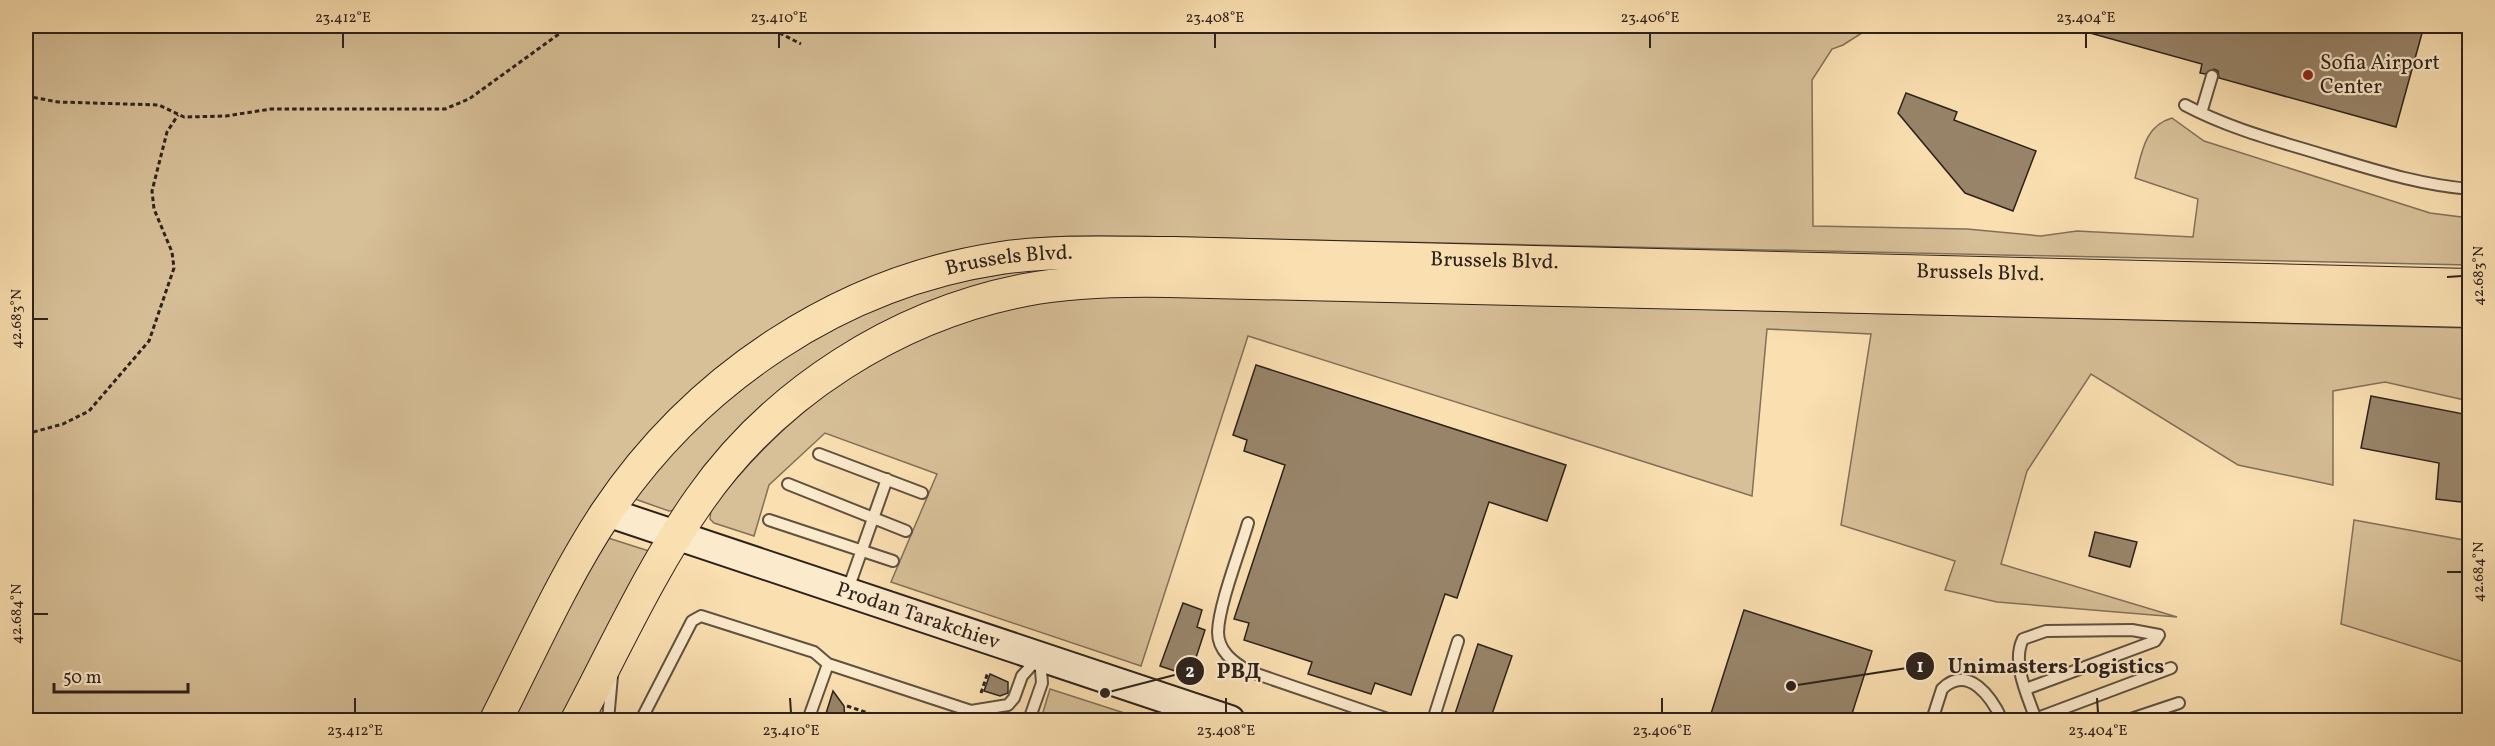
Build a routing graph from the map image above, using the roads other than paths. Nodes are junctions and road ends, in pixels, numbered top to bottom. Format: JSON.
{"nodes":[{"id":1,"x":2212,"y":76,"type":"dead end"},
{"id":2,"x":2185,"y":105,"type":"dead end"},
{"id":3,"x":2201,"y":113,"type":"junction"},
{"id":4,"x":2469,"y":189,"type":"edge"},
{"id":5,"x":2469,"y":285,"type":"edge"},
{"id":6,"x":1954,"y":286,"type":"junction"},
{"id":7,"x":2469,"y":311,"type":"edge"},
{"id":8,"x":819,"y":454,"type":"dead end"},
{"id":9,"x":887,"y":479,"type":"junction"},
{"id":10,"x":788,"y":484,"type":"dead end"},
{"id":11,"x":922,"y":492,"type":"dead end"},
{"id":12,"x":607,"y":512,"type":"junction"},
{"id":13,"x":873,"y":518,"type":"junction"},
{"id":14,"x":769,"y":520,"type":"dead end"},
{"id":15,"x":1248,"y":523,"type":"dead end"},
{"id":16,"x":906,"y":531,"type":"dead end"},
{"id":17,"x":675,"y":536,"type":"junction"},
{"id":18,"x":861,"y":550,"type":"junction"},
{"id":19,"x":893,"y":561,"type":"dead end"},
{"id":20,"x":846,"y":593,"type":"junction"},
{"id":21,"x":1458,"y":641,"type":"dead end"},
{"id":22,"x":616,"y":646,"type":"junction"},
{"id":23,"x":1040,"y":657,"type":"junction"},
{"id":24,"x":828,"y":664,"type":"junction"},
{"id":25,"x":2171,"y":668,"type":"dead end"},
{"id":26,"x":2026,"y":689,"type":"junction"},
{"id":27,"x":2179,"y":703,"type":"dead end"},
{"id":28,"x":971,"y":711,"type":"junction"},
{"id":29,"x":496,"y":720,"type":"edge"},
{"id":30,"x":577,"y":720,"type":"edge"},
{"id":31,"x":608,"y":720,"type":"edge"},
{"id":32,"x":641,"y":720,"type":"edge"},
{"id":33,"x":808,"y":720,"type":"edge"},
{"id":34,"x":980,"y":720,"type":"edge"},
{"id":35,"x":1029,"y":720,"type":"edge"},
{"id":36,"x":1230,"y":720,"type":"edge"},
{"id":37,"x":1391,"y":720,"type":"edge"},
{"id":38,"x":1433,"y":720,"type":"edge"},
{"id":39,"x":1932,"y":720,"type":"edge"},
{"id":40,"x":2001,"y":720,"type":"edge"},
{"id":41,"x":2036,"y":720,"type":"edge"},
{"id":42,"x":2128,"y":720,"type":"edge"}],
"edges":[{"from":1,"to":3,"type":"lane"},
{"from":2,"to":3,"type":"lane"},
{"from":3,"to":4,"type":"lane"},
{"from":5,"to":6,"type":"main road","name":"Brussels Blvd."},
{"from":6,"to":7,"type":"main road","name":"Brussels Blvd."},
{"from":6,"to":12,"type":"main road","name":"Brussels Blvd."},
{"from":6,"to":17,"type":"main road","name":"Brussels Blvd."},
{"from":8,"to":9,"type":"lane"},
{"from":9,"to":11,"type":"lane"},
{"from":9,"to":13,"type":"lane"},
{"from":10,"to":13,"type":"lane"},
{"from":12,"to":17,"type":"street","name":"Prodan Tarakchiev"},
{"from":12,"to":29,"type":"main road","name":"Brussels Blvd."},
{"from":13,"to":16,"type":"lane"},
{"from":13,"to":18,"type":"lane"},
{"from":14,"to":18,"type":"lane"},
{"from":15,"to":37,"type":"lane"},
{"from":17,"to":20,"type":"street","name":"Prodan Tarakchiev"},
{"from":17,"to":22,"type":"main road","name":"Brussels Blvd."},
{"from":18,"to":19,"type":"lane"},
{"from":18,"to":20,"type":"lane"},
{"from":20,"to":23,"type":"street","name":"Prodan Tarakchiev"},
{"from":21,"to":38,"type":"lane"},
{"from":22,"to":30,"type":"main road","name":"Brussels Blvd."},
{"from":22,"to":31,"type":"lane"},
{"from":23,"to":28,"type":"lane"},
{"from":23,"to":35,"type":"lane"},
{"from":23,"to":36,"type":"street","name":"Prodan Tarakchiev"},
{"from":24,"to":28,"type":"lane"},
{"from":24,"to":32,"type":"lane"},
{"from":24,"to":33,"type":"lane"},
{"from":25,"to":41,"type":"lane"},
{"from":26,"to":26,"type":"lane"},
{"from":26,"to":41,"type":"lane"},
{"from":27,"to":42,"type":"lane"},
{"from":28,"to":34,"type":"lane"},
{"from":39,"to":40,"type":"lane"}]}
